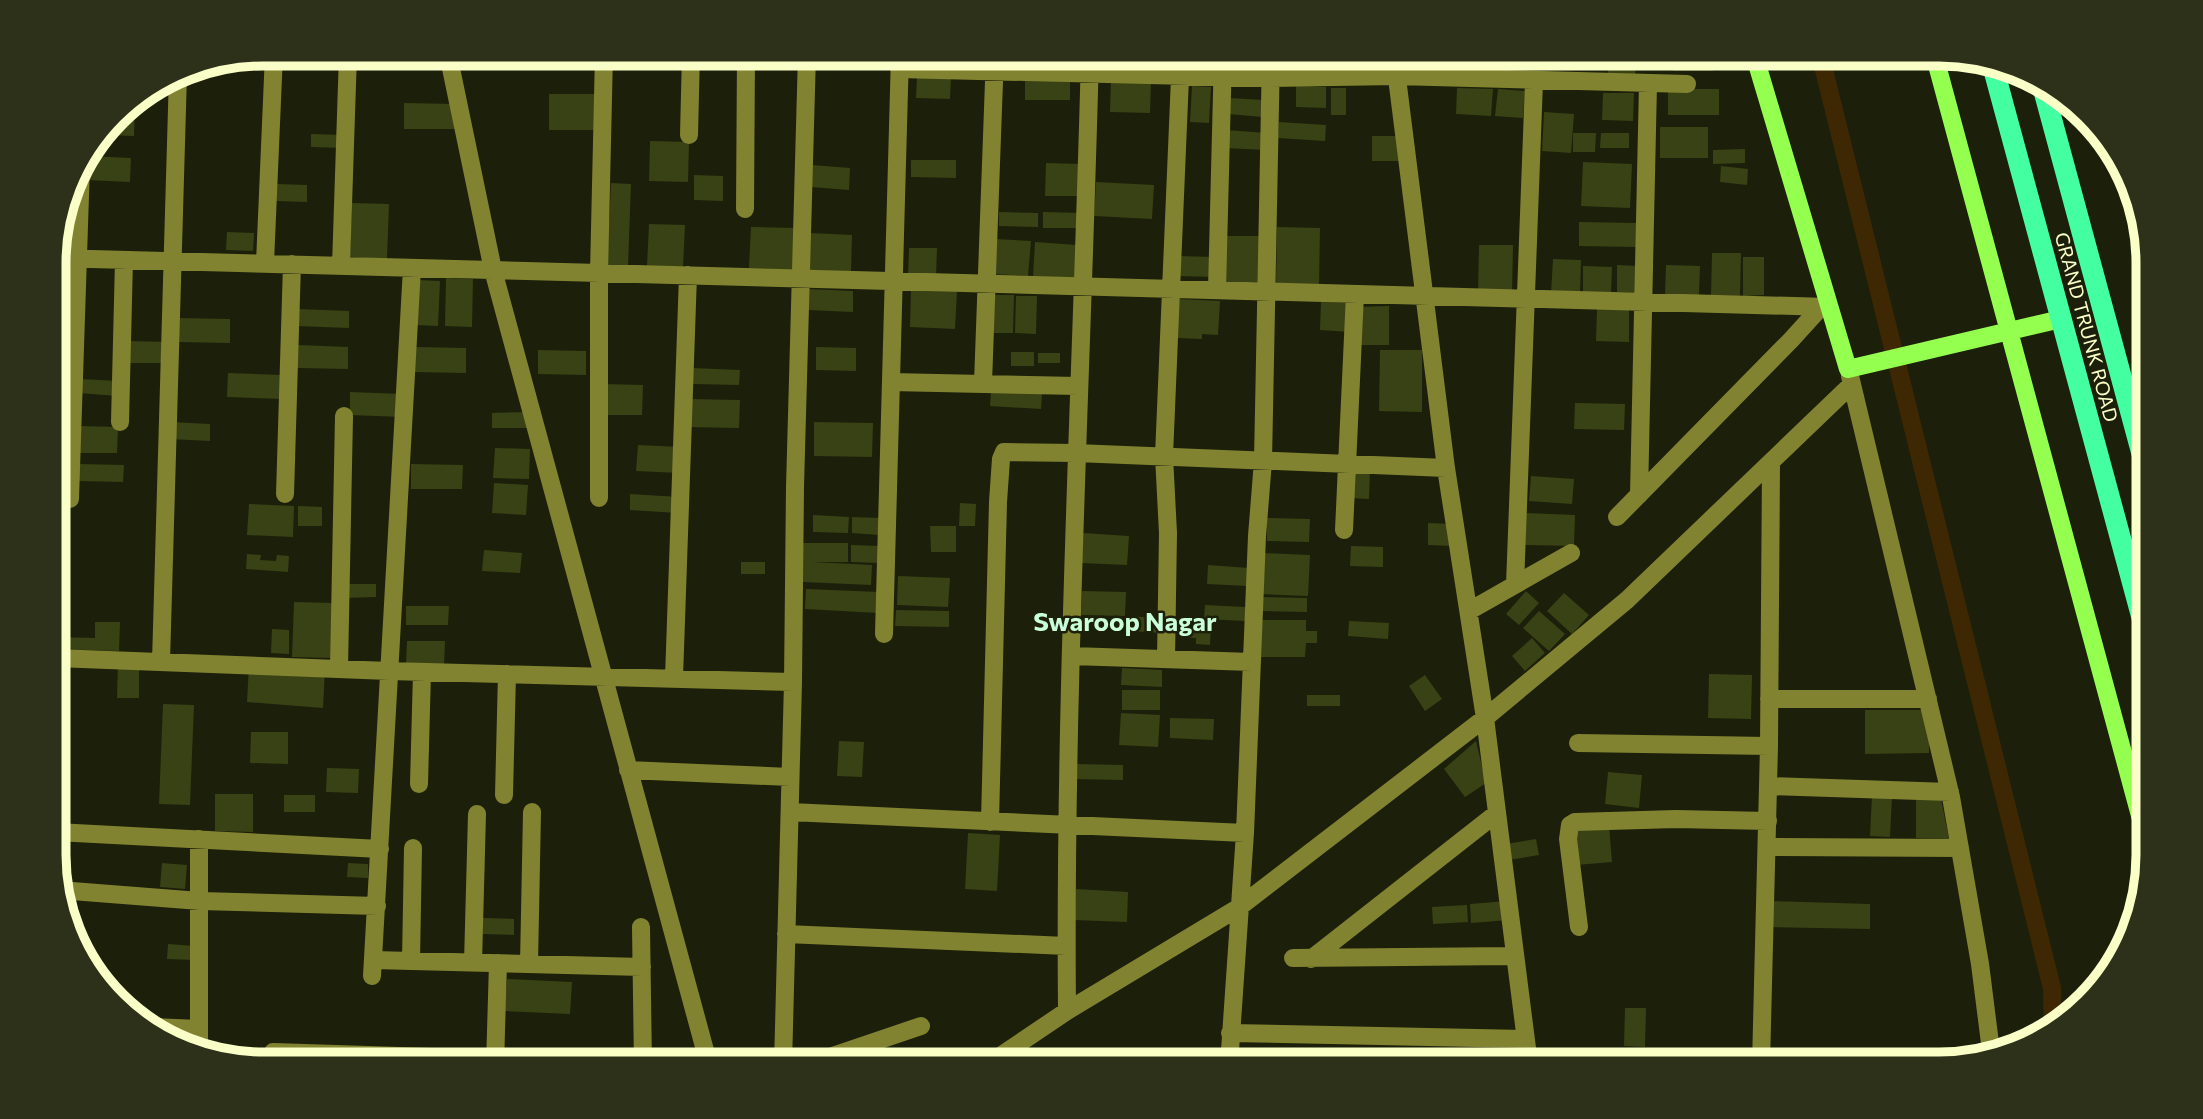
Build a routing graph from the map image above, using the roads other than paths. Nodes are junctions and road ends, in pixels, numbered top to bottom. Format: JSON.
{"nodes":[{"id":1,"x":273,"y":67,"type":"edge"},
{"id":2,"x":348,"y":67,"type":"edge"},
{"id":3,"x":451,"y":67,"type":"edge"},
{"id":4,"x":604,"y":67,"type":"edge"},
{"id":5,"x":691,"y":67,"type":"edge"},
{"id":6,"x":746,"y":67,"type":"edge"},
{"id":7,"x":807,"y":67,"type":"edge"},
{"id":8,"x":900,"y":67,"type":"edge"},
{"id":9,"x":995,"y":67,"type":"edge"},
{"id":10,"x":1029,"y":67,"type":"edge"},
{"id":11,"x":1089,"y":67,"type":"edge"},
{"id":12,"x":1180,"y":67,"type":"edge"},
{"id":13,"x":1222,"y":67,"type":"edge"},
{"id":14,"x":1270,"y":67,"type":"edge"},
{"id":15,"x":1396,"y":67,"type":"edge"},
{"id":16,"x":1758,"y":67,"type":"edge"},
{"id":17,"x":1938,"y":67,"type":"edge"},
{"id":18,"x":1089,"y":74,"type":"junction"},
{"id":19,"x":1180,"y":75,"type":"junction"},
{"id":20,"x":1995,"y":75,"type":"edge"},
{"id":21,"x":1222,"y":76,"type":"junction"},
{"id":22,"x":1397,"y":76,"type":"junction"},
{"id":23,"x":1270,"y":78,"type":"junction"},
{"id":24,"x":1534,"y":82,"type":"junction"},
{"id":25,"x":1648,"y":83,"type":"junction"},
{"id":26,"x":1687,"y":84,"type":"dead end"},
{"id":27,"x":178,"y":87,"type":"edge"},
{"id":28,"x":2046,"y":98,"type":"edge"},
{"id":29,"x":689,"y":135,"type":"dead end"},
{"id":30,"x":80,"y":192,"type":"edge"},
{"id":31,"x":745,"y":209,"type":"dead end"},
{"id":32,"x":67,"y":258,"type":"edge"},
{"id":33,"x":79,"y":258,"type":"junction"},
{"id":34,"x":124,"y":260,"type":"junction"},
{"id":35,"x":173,"y":261,"type":"junction"},
{"id":36,"x":265,"y":263,"type":"junction"},
{"id":37,"x":292,"y":264,"type":"junction"},
{"id":38,"x":341,"y":266,"type":"junction"},
{"id":39,"x":412,"y":268,"type":"junction"},
{"id":40,"x":493,"y":270,"type":"junction"},
{"id":41,"x":599,"y":273,"type":"junction"},
{"id":42,"x":688,"y":275,"type":"junction"},
{"id":43,"x":801,"y":278,"type":"junction"},
{"id":44,"x":895,"y":281,"type":"junction"},
{"id":45,"x":986,"y":284,"type":"junction"},
{"id":46,"x":1082,"y":287,"type":"junction"},
{"id":47,"x":1171,"y":289,"type":"junction"},
{"id":48,"x":1217,"y":290,"type":"junction"},
{"id":49,"x":1268,"y":291,"type":"junction"},
{"id":50,"x":1355,"y":294,"type":"junction"},
{"id":51,"x":1425,"y":296,"type":"junction"},
{"id":52,"x":1525,"y":299,"type":"junction"},
{"id":53,"x":1644,"y":302,"type":"junction"},
{"id":54,"x":1825,"y":307,"type":"junction"},
{"id":55,"x":2061,"y":319,"type":"junction"},
{"id":56,"x":2009,"y":330,"type":"junction"},
{"id":57,"x":1850,"y":377,"type":"junction"},
{"id":58,"x":891,"y":382,"type":"junction"},
{"id":59,"x":983,"y":383,"type":"junction"},
{"id":60,"x":1078,"y":386,"type":"junction"},
{"id":61,"x":344,"y":416,"type":"dead end"},
{"id":62,"x":120,"y":422,"type":"dead end"},
{"id":63,"x":2136,"y":432,"type":"edge"},
{"id":64,"x":1076,"y":453,"type":"junction"},
{"id":65,"x":1164,"y":456,"type":"junction"},
{"id":66,"x":1263,"y":461,"type":"junction"},
{"id":67,"x":1771,"y":464,"type":"junction"},
{"id":68,"x":1347,"y":465,"type":"junction"},
{"id":69,"x":1446,"y":468,"type":"junction"},
{"id":70,"x":285,"y":494,"type":"dead end"},
{"id":71,"x":1639,"y":495,"type":"junction"},
{"id":72,"x":599,"y":498,"type":"dead end"},
{"id":73,"x":70,"y":499,"type":"dead end"},
{"id":74,"x":1617,"y":517,"type":"dead end"},
{"id":75,"x":1344,"y":530,"type":"dead end"},
{"id":76,"x":1572,"y":553,"type":"dead end"},
{"id":77,"x":1515,"y":584,"type":"junction"},
{"id":78,"x":2136,"y":596,"type":"edge"},
{"id":79,"x":1469,"y":611,"type":"junction"},
{"id":80,"x":884,"y":634,"type":"dead end"},
{"id":81,"x":1072,"y":656,"type":"junction"},
{"id":82,"x":67,"y":658,"type":"edge"},
{"id":83,"x":1167,"y":659,"type":"junction"},
{"id":84,"x":161,"y":662,"type":"junction"},
{"id":85,"x":1252,"y":662,"type":"junction"},
{"id":86,"x":339,"y":668,"type":"junction"},
{"id":87,"x":389,"y":671,"type":"junction"},
{"id":88,"x":422,"y":672,"type":"junction"},
{"id":89,"x":507,"y":674,"type":"junction"},
{"id":90,"x":603,"y":676,"type":"junction"},
{"id":91,"x":674,"y":678,"type":"junction"},
{"id":92,"x":793,"y":682,"type":"junction"},
{"id":93,"x":1769,"y":699,"type":"junction"},
{"id":94,"x":1928,"y":699,"type":"junction"},
{"id":95,"x":1485,"y":718,"type":"junction"},
{"id":96,"x":1578,"y":743,"type":"dead end"},
{"id":97,"x":1769,"y":746,"type":"junction"},
{"id":98,"x":628,"y":769,"type":"junction"},
{"id":99,"x":790,"y":777,"type":"junction"},
{"id":100,"x":419,"y":784,"type":"dead end"},
{"id":101,"x":1768,"y":786,"type":"junction"},
{"id":102,"x":1950,"y":792,"type":"junction"},
{"id":103,"x":505,"y":795,"type":"dead end"},
{"id":104,"x":2136,"y":801,"type":"edge"},
{"id":105,"x":531,"y":812,"type":"dead end"},
{"id":106,"x":790,"y":812,"type":"junction"},
{"id":107,"x":1497,"y":813,"type":"junction"},
{"id":108,"x":477,"y":814,"type":"dead end"},
{"id":109,"x":1768,"y":821,"type":"junction"},
{"id":110,"x":990,"y":822,"type":"junction"},
{"id":111,"x":1066,"y":826,"type":"junction"},
{"id":112,"x":67,"y":833,"type":"edge"},
{"id":113,"x":1245,"y":833,"type":"junction"},
{"id":114,"x":200,"y":839,"type":"junction"},
{"id":115,"x":1767,"y":847,"type":"junction"},
{"id":116,"x":413,"y":848,"type":"dead end"},
{"id":117,"x":1960,"y":848,"type":"junction"},
{"id":118,"x":380,"y":849,"type":"junction"},
{"id":119,"x":70,"y":891,"type":"edge"},
{"id":120,"x":200,"y":901,"type":"junction"},
{"id":121,"x":377,"y":906,"type":"junction"},
{"id":122,"x":1238,"y":908,"type":"junction"},
{"id":123,"x":641,"y":927,"type":"dead end"},
{"id":124,"x":1579,"y":927,"type":"dead end"},
{"id":125,"x":786,"y":934,"type":"junction"},
{"id":126,"x":1066,"y":946,"type":"junction"},
{"id":127,"x":1514,"y":956,"type":"junction"},
{"id":128,"x":411,"y":961,"type":"junction"},
{"id":129,"x":473,"y":963,"type":"junction"},
{"id":130,"x":498,"y":964,"type":"junction"},
{"id":131,"x":529,"y":964,"type":"junction"},
{"id":132,"x":642,"y":967,"type":"junction"},
{"id":133,"x":1067,"y":1011,"type":"junction"},
{"id":134,"x":921,"y":1026,"type":"dead end"},
{"id":135,"x":168,"y":1027,"type":"edge"},
{"id":136,"x":199,"y":1028,"type":"junction"},
{"id":137,"x":1230,"y":1032,"type":"junction"},
{"id":138,"x":1525,"y":1038,"type":"junction"},
{"id":139,"x":199,"y":1042,"type":"edge"},
{"id":140,"x":1990,"y":1046,"type":"edge"},
{"id":141,"x":495,"y":1052,"type":"edge"},
{"id":142,"x":643,"y":1052,"type":"edge"},
{"id":143,"x":705,"y":1052,"type":"edge"},
{"id":144,"x":783,"y":1052,"type":"edge"},
{"id":145,"x":844,"y":1052,"type":"edge"},
{"id":146,"x":1006,"y":1052,"type":"edge"},
{"id":147,"x":1229,"y":1052,"type":"edge"},
{"id":148,"x":1527,"y":1052,"type":"edge"},
{"id":149,"x":1761,"y":1052,"type":"edge"}],
"edges":[{"from":1,"to":36,"type":"street"},
{"from":2,"to":38,"type":"street"},
{"from":3,"to":40,"type":"street"},
{"from":4,"to":41,"type":"street"},
{"from":5,"to":29,"type":"street"},
{"from":6,"to":31,"type":"street"},
{"from":7,"to":43,"type":"street"},
{"from":8,"to":44,"type":"street"},
{"from":9,"to":45,"type":"street"},
{"from":10,"to":18,"type":"street"},
{"from":11,"to":18,"type":"street"},
{"from":12,"to":19,"type":"street"},
{"from":13,"to":21,"type":"street"},
{"from":14,"to":23,"type":"street"},
{"from":15,"to":22,"type":"street"},
{"from":16,"to":54,"type":"main road"},
{"from":17,"to":56,"type":"main road"},
{"from":18,"to":19,"type":"street"},
{"from":18,"to":46,"type":"street"},
{"from":19,"to":21,"type":"street"},
{"from":19,"to":47,"type":"street"},
{"from":20,"to":55,"type":"highway","name":"GRAND TRUNK ROAD"},
{"from":21,"to":23,"type":"street"},
{"from":21,"to":48,"type":"street"},
{"from":22,"to":23,"type":"street"},
{"from":22,"to":24,"type":"street"},
{"from":22,"to":51,"type":"street"},
{"from":23,"to":49,"type":"street"},
{"from":24,"to":25,"type":"street"},
{"from":24,"to":52,"type":"street"},
{"from":25,"to":26,"type":"street"},
{"from":25,"to":53,"type":"street"},
{"from":27,"to":35,"type":"street"},
{"from":28,"to":63,"type":"highway","name":"GRAND TRUNK ROAD"},
{"from":30,"to":33,"type":"street"},
{"from":32,"to":33,"type":"street"},
{"from":33,"to":34,"type":"street"},
{"from":33,"to":73,"type":"street"},
{"from":34,"to":35,"type":"street"},
{"from":34,"to":62,"type":"street"},
{"from":35,"to":36,"type":"street"},
{"from":35,"to":84,"type":"street"},
{"from":36,"to":37,"type":"street"},
{"from":37,"to":38,"type":"street"},
{"from":37,"to":70,"type":"street"},
{"from":38,"to":39,"type":"street"},
{"from":39,"to":40,"type":"street"},
{"from":39,"to":87,"type":"street"},
{"from":40,"to":41,"type":"street"},
{"from":40,"to":90,"type":"street"},
{"from":41,"to":42,"type":"street"},
{"from":41,"to":72,"type":"street"},
{"from":42,"to":43,"type":"street"},
{"from":42,"to":91,"type":"street"},
{"from":43,"to":44,"type":"street"},
{"from":43,"to":92,"type":"street"},
{"from":44,"to":45,"type":"street"},
{"from":44,"to":58,"type":"street"},
{"from":45,"to":46,"type":"street"},
{"from":45,"to":59,"type":"street"},
{"from":46,"to":47,"type":"street"},
{"from":46,"to":60,"type":"street"},
{"from":47,"to":48,"type":"street"},
{"from":47,"to":65,"type":"street"},
{"from":48,"to":49,"type":"street"},
{"from":49,"to":50,"type":"street"},
{"from":49,"to":66,"type":"street"},
{"from":50,"to":51,"type":"street"},
{"from":50,"to":68,"type":"street"},
{"from":51,"to":52,"type":"street"},
{"from":51,"to":69,"type":"street"},
{"from":52,"to":53,"type":"street"},
{"from":52,"to":77,"type":"street"},
{"from":53,"to":54,"type":"street"},
{"from":53,"to":71,"type":"street"},
{"from":54,"to":57,"type":"main road"},
{"from":54,"to":71,"type":"street"},
{"from":55,"to":56,"type":"main road"},
{"from":55,"to":78,"type":"highway","name":"GRAND TRUNK ROAD"},
{"from":56,"to":57,"type":"main road"},
{"from":56,"to":104,"type":"main road"},
{"from":57,"to":67,"type":"street"},
{"from":57,"to":94,"type":"street"},
{"from":58,"to":59,"type":"street"},
{"from":58,"to":80,"type":"street"},
{"from":59,"to":60,"type":"street"},
{"from":60,"to":64,"type":"street"},
{"from":61,"to":86,"type":"street"},
{"from":64,"to":65,"type":"street"},
{"from":64,"to":81,"type":"street"},
{"from":64,"to":110,"type":"street"},
{"from":65,"to":66,"type":"street"},
{"from":65,"to":83,"type":"street"},
{"from":66,"to":68,"type":"street"},
{"from":66,"to":85,"type":"street"},
{"from":67,"to":93,"type":"street"},
{"from":67,"to":95,"type":"street"},
{"from":68,"to":69,"type":"street"},
{"from":68,"to":75,"type":"street"},
{"from":69,"to":79,"type":"street"},
{"from":71,"to":74,"type":"street"},
{"from":76,"to":77,"type":"street"},
{"from":77,"to":79,"type":"street"},
{"from":79,"to":95,"type":"street"},
{"from":81,"to":83,"type":"street"},
{"from":81,"to":111,"type":"street"},
{"from":82,"to":84,"type":"street"},
{"from":83,"to":85,"type":"street"},
{"from":84,"to":86,"type":"street"},
{"from":85,"to":113,"type":"street"},
{"from":86,"to":87,"type":"street"},
{"from":87,"to":88,"type":"street"},
{"from":87,"to":118,"type":"street"},
{"from":88,"to":89,"type":"street"},
{"from":88,"to":100,"type":"street"},
{"from":89,"to":90,"type":"street"},
{"from":89,"to":103,"type":"street"},
{"from":90,"to":91,"type":"street"},
{"from":90,"to":98,"type":"street"},
{"from":91,"to":92,"type":"street"},
{"from":92,"to":99,"type":"street"},
{"from":93,"to":94,"type":"street"},
{"from":93,"to":97,"type":"street"},
{"from":94,"to":102,"type":"street"},
{"from":95,"to":107,"type":"street"},
{"from":95,"to":122,"type":"street"},
{"from":96,"to":97,"type":"street"},
{"from":97,"to":101,"type":"street"},
{"from":98,"to":99,"type":"street"},
{"from":98,"to":143,"type":"street"},
{"from":99,"to":106,"type":"street"},
{"from":101,"to":102,"type":"street"},
{"from":101,"to":109,"type":"street"},
{"from":102,"to":117,"type":"street"},
{"from":105,"to":131,"type":"street"},
{"from":106,"to":110,"type":"street"},
{"from":106,"to":125,"type":"street"},
{"from":107,"to":127,"type":"street"},
{"from":107,"to":127,"type":"street"},
{"from":108,"to":129,"type":"street"},
{"from":109,"to":115,"type":"street"},
{"from":109,"to":124,"type":"street"},
{"from":110,"to":111,"type":"street"},
{"from":111,"to":113,"type":"street"},
{"from":111,"to":126,"type":"street"},
{"from":112,"to":114,"type":"street"},
{"from":113,"to":122,"type":"street"},
{"from":114,"to":118,"type":"street"},
{"from":114,"to":120,"type":"street"},
{"from":115,"to":117,"type":"street"},
{"from":115,"to":149,"type":"street"},
{"from":116,"to":128,"type":"street"},
{"from":117,"to":140,"type":"street"},
{"from":118,"to":121,"type":"street"},
{"from":119,"to":120,"type":"street"},
{"from":120,"to":121,"type":"street"},
{"from":120,"to":136,"type":"street"},
{"from":121,"to":128,"type":"street"},
{"from":122,"to":133,"type":"street"},
{"from":122,"to":137,"type":"street"},
{"from":123,"to":132,"type":"street"},
{"from":125,"to":126,"type":"street"},
{"from":125,"to":144,"type":"street"},
{"from":126,"to":133,"type":"street"},
{"from":127,"to":138,"type":"street"},
{"from":128,"to":129,"type":"street"},
{"from":129,"to":130,"type":"street"},
{"from":130,"to":131,"type":"street"},
{"from":130,"to":141,"type":"street"},
{"from":131,"to":132,"type":"street"},
{"from":132,"to":142,"type":"street"},
{"from":133,"to":146,"type":"street"},
{"from":134,"to":145,"type":"street"},
{"from":135,"to":136,"type":"street"},
{"from":136,"to":139,"type":"street"},
{"from":137,"to":138,"type":"street"},
{"from":137,"to":147,"type":"street"},
{"from":138,"to":148,"type":"street"}]}
